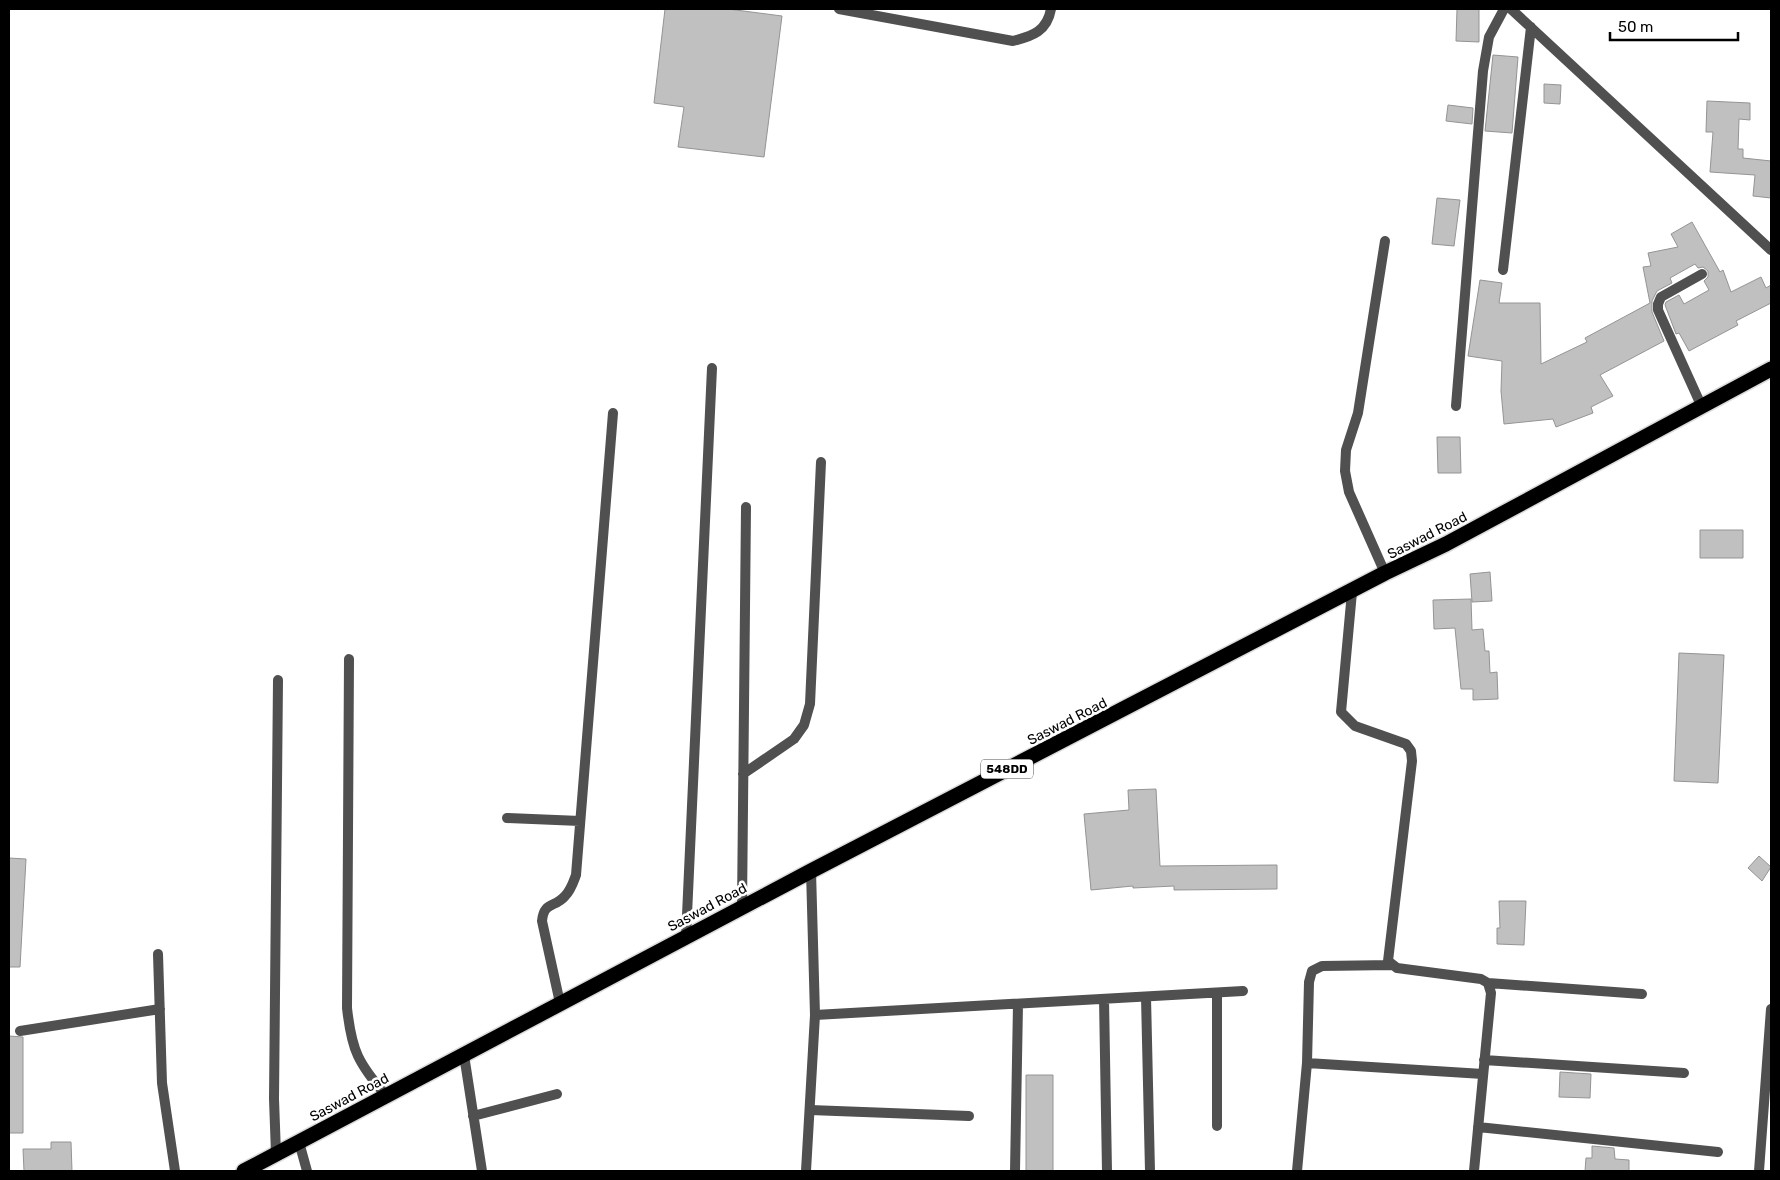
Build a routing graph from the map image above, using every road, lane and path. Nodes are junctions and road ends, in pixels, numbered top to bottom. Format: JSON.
{"nodes":[{"id":1,"x":839,"y":9,"type":"edge"},
{"id":2,"x":1051,"y":9,"type":"edge"},
{"id":3,"x":1504,"y":9,"type":"edge"},
{"id":4,"x":1511,"y":9,"type":"edge"},
{"id":5,"x":1531,"y":27,"type":"junction"},
{"id":6,"x":1385,"y":241,"type":"dead end"},
{"id":7,"x":1771,"y":250,"type":"edge"},
{"id":8,"x":1504,"y":270,"type":"dead end"},
{"id":9,"x":1702,"y":274,"type":"dead end"},
{"id":10,"x":712,"y":368,"type":"dead end"},
{"id":11,"x":1771,"y":369,"type":"edge"},
{"id":12,"x":1701,"y":405,"type":"junction"},
{"id":13,"x":1456,"y":406,"type":"dead end"},
{"id":14,"x":613,"y":413,"type":"dead end"},
{"id":15,"x":821,"y":462,"type":"dead end"},
{"id":16,"x":746,"y":507,"type":"dead end"},
{"id":17,"x":1385,"y":573,"type":"junction"},
{"id":18,"x":1352,"y":592,"type":"junction"},
{"id":19,"x":349,"y":659,"type":"dead end"},
{"id":20,"x":278,"y":680,"type":"dead end"},
{"id":21,"x":743,"y":774,"type":"junction"},
{"id":22,"x":507,"y":818,"type":"dead end"},
{"id":23,"x":580,"y":821,"type":"junction"},
{"id":24,"x":811,"y":871,"type":"junction"},
{"id":25,"x":742,"y":907,"type":"junction"},
{"id":26,"x":686,"y":937,"type":"junction"},
{"id":27,"x":158,"y":954,"type":"dead end"},
{"id":28,"x":1392,"y":965,"type":"junction"},
{"id":29,"x":1488,"y":983,"type":"junction"},
{"id":30,"x":1243,"y":991,"type":"dead end"},
{"id":31,"x":1217,"y":993,"type":"junction"},
{"id":32,"x":1642,"y":994,"type":"dead end"},
{"id":33,"x":1146,"y":997,"type":"junction"},
{"id":34,"x":1104,"y":999,"type":"junction"},
{"id":35,"x":560,"y":1003,"type":"junction"},
{"id":36,"x":1018,"y":1004,"type":"junction"},
{"id":37,"x":160,"y":1009,"type":"junction"},
{"id":38,"x":1771,"y":1009,"type":"edge"},
{"id":39,"x":816,"y":1015,"type":"junction"},
{"id":40,"x":20,"y":1031,"type":"dead end"},
{"id":41,"x":464,"y":1055,"type":"junction"},
{"id":42,"x":1484,"y":1060,"type":"junction"},
{"id":43,"x":1306,"y":1063,"type":"junction"},
{"id":44,"x":1684,"y":1073,"type":"dead end"},
{"id":45,"x":1483,"y":1074,"type":"junction"},
{"id":46,"x":1768,"y":1090,"type":"edge"},
{"id":47,"x":557,"y":1094,"type":"dead end"},
{"id":48,"x":386,"y":1096,"type":"junction"},
{"id":49,"x":810,"y":1110,"type":"junction"},
{"id":50,"x":473,"y":1116,"type":"junction"},
{"id":51,"x":970,"y":1116,"type":"dead end"},
{"id":52,"x":1217,"y":1126,"type":"dead end"},
{"id":53,"x":1478,"y":1126,"type":"junction"},
{"id":54,"x":299,"y":1142,"type":"junction"},
{"id":55,"x":1766,"y":1147,"type":"edge"},
{"id":56,"x":1718,"y":1152,"type":"dead end"},
{"id":57,"x":276,"y":1154,"type":"junction"},
{"id":58,"x":175,"y":1171,"type":"edge"},
{"id":59,"x":244,"y":1171,"type":"edge"},
{"id":60,"x":307,"y":1171,"type":"edge"},
{"id":61,"x":482,"y":1171,"type":"edge"},
{"id":62,"x":806,"y":1171,"type":"edge"},
{"id":63,"x":1015,"y":1171,"type":"edge"},
{"id":64,"x":1107,"y":1171,"type":"edge"},
{"id":65,"x":1150,"y":1171,"type":"edge"},
{"id":66,"x":1297,"y":1171,"type":"edge"},
{"id":67,"x":1474,"y":1171,"type":"edge"},
{"id":68,"x":1759,"y":1171,"type":"edge"}],
"edges":[{"from":1,"to":2,"type":"street"},
{"from":3,"to":13,"type":"street"},
{"from":4,"to":5,"type":"street"},
{"from":5,"to":7,"type":"street"},
{"from":5,"to":8,"type":"street"},
{"from":6,"to":17,"type":"street"},
{"from":9,"to":12,"type":"street"},
{"from":10,"to":26,"type":"street"},
{"from":11,"to":12,"type":"highway","name":"Saswad Road","number":"548DD"},
{"from":12,"to":17,"type":"highway","name":"Saswad Road","number":"548DD"},
{"from":14,"to":23,"type":"street"},
{"from":15,"to":21,"type":"street"},
{"from":16,"to":21,"type":"street"},
{"from":17,"to":18,"type":"highway","name":"Saswad Road","number":"548DD"},
{"from":18,"to":24,"type":"highway","name":"Saswad Road","number":"548DD"},
{"from":18,"to":28,"type":"street"},
{"from":19,"to":48,"type":"street"},
{"from":20,"to":57,"type":"street"},
{"from":21,"to":25,"type":"street"},
{"from":22,"to":23,"type":"street"},
{"from":23,"to":35,"type":"street"},
{"from":24,"to":25,"type":"highway","name":"Saswad Road","number":"548DD"},
{"from":24,"to":39,"type":"street"},
{"from":25,"to":26,"type":"highway","name":"Saswad Road","number":"548DD"},
{"from":26,"to":35,"type":"highway","name":"Saswad Road","number":"548DD"},
{"from":27,"to":37,"type":"street"},
{"from":28,"to":29,"type":"street"},
{"from":28,"to":43,"type":"street"},
{"from":29,"to":32,"type":"street"},
{"from":29,"to":42,"type":"street"},
{"from":30,"to":31,"type":"street"},
{"from":31,"to":33,"type":"street"},
{"from":31,"to":52,"type":"street"},
{"from":33,"to":34,"type":"street"},
{"from":33,"to":65,"type":"street"},
{"from":34,"to":36,"type":"street"},
{"from":34,"to":64,"type":"street"},
{"from":35,"to":41,"type":"highway","name":"Saswad Road","number":"548DD"},
{"from":36,"to":39,"type":"street"},
{"from":36,"to":63,"type":"street"},
{"from":37,"to":40,"type":"street"},
{"from":37,"to":58,"type":"street"},
{"from":38,"to":46,"type":"street"},
{"from":39,"to":49,"type":"street"},
{"from":41,"to":48,"type":"highway","name":"Saswad Road","number":"548DD"},
{"from":41,"to":50,"type":"street"},
{"from":42,"to":44,"type":"street"},
{"from":42,"to":45,"type":"street"},
{"from":43,"to":45,"type":"street"},
{"from":43,"to":66,"type":"street"},
{"from":45,"to":53,"type":"street"},
{"from":46,"to":55,"type":"street"},
{"from":47,"to":50,"type":"street"},
{"from":48,"to":54,"type":"highway","name":"Saswad Road","number":"548DD"},
{"from":49,"to":51,"type":"street"},
{"from":49,"to":62,"type":"street"},
{"from":50,"to":61,"type":"street"},
{"from":53,"to":56,"type":"street"},
{"from":53,"to":67,"type":"street"},
{"from":54,"to":57,"type":"highway","name":"Saswad Road","number":"548DD"},
{"from":54,"to":60,"type":"street"},
{"from":55,"to":68,"type":"street"},
{"from":57,"to":59,"type":"highway","name":"Saswad Road","number":"548DD"}]}
